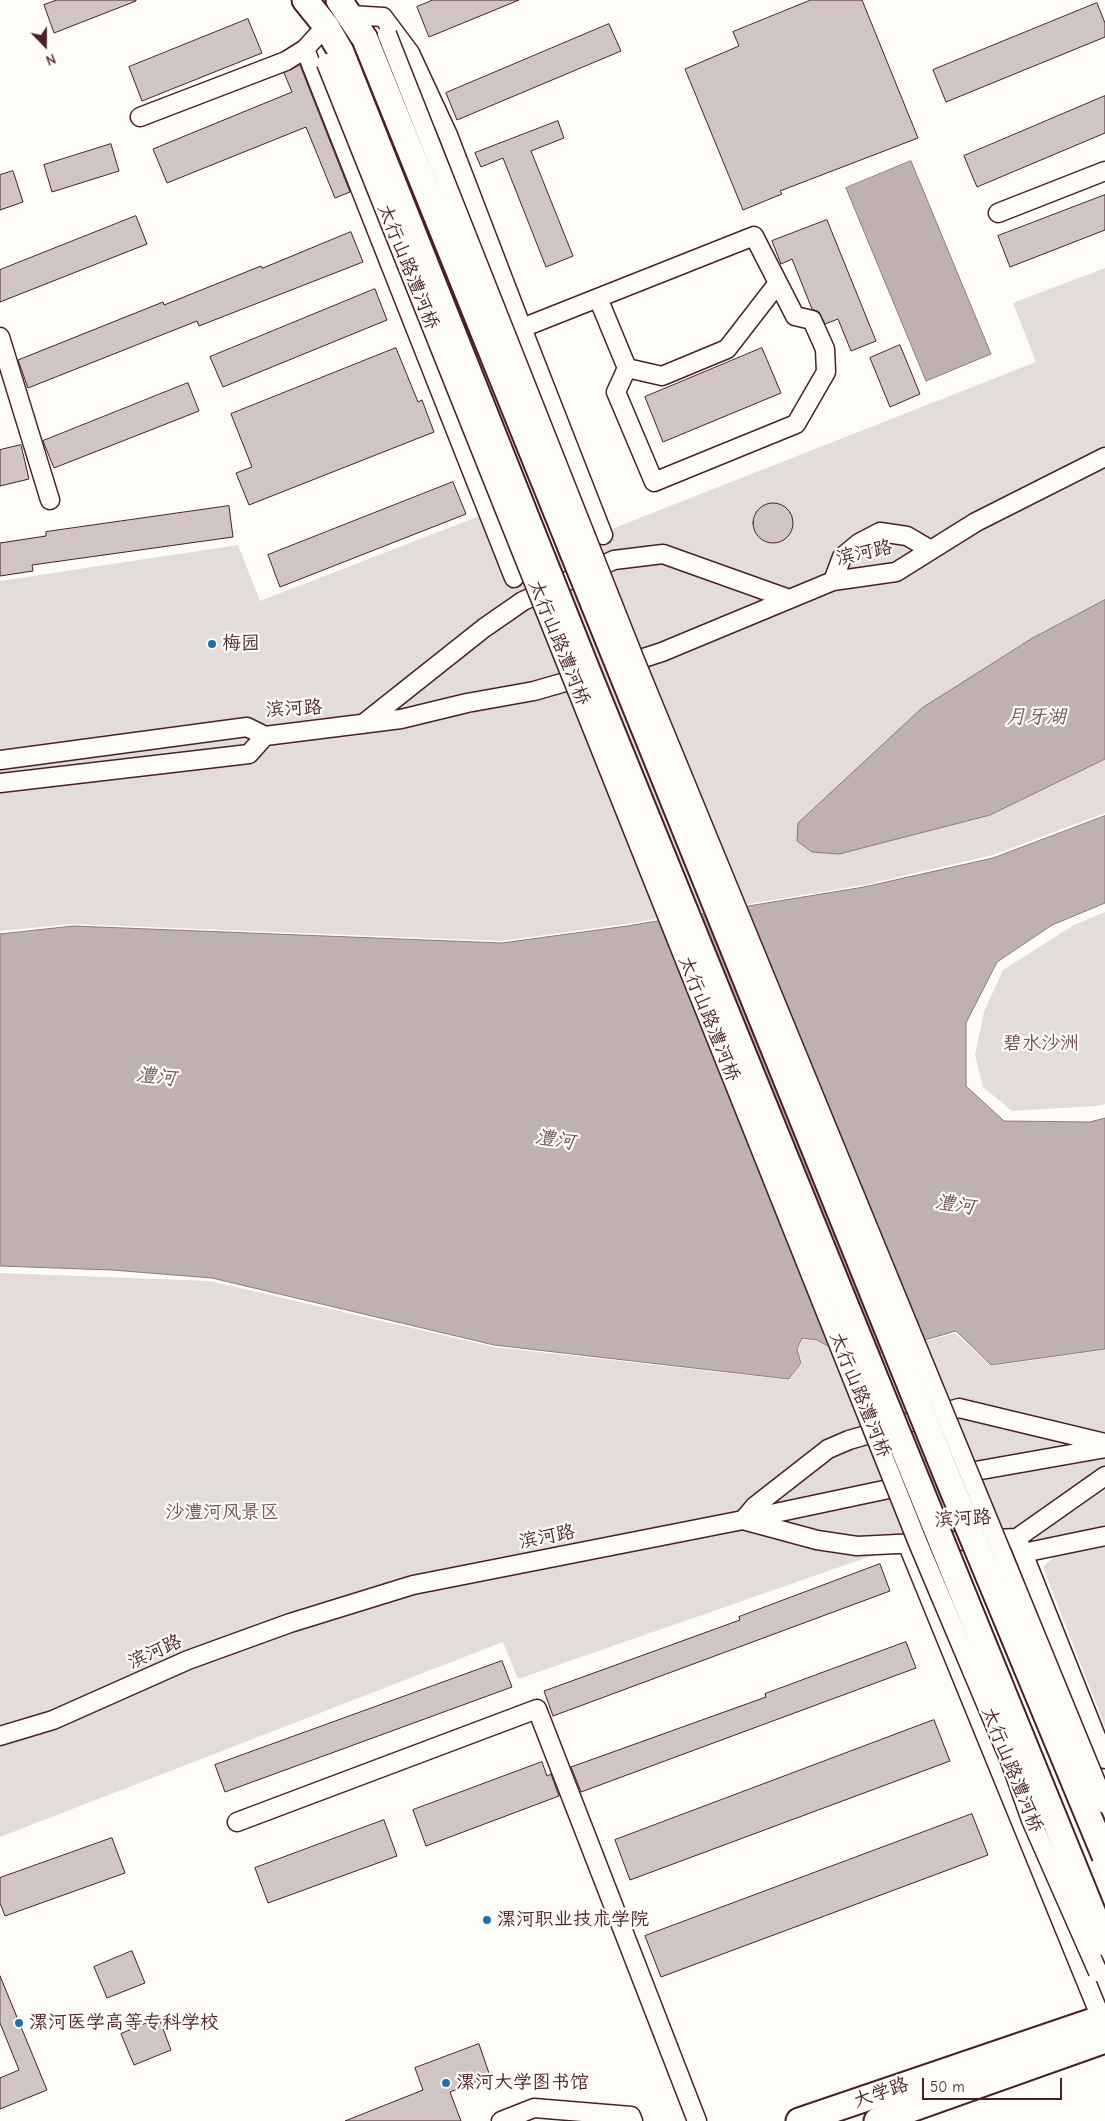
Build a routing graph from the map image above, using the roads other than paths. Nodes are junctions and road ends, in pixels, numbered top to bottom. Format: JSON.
{"nodes":[{"id":1,"x":305,"y":0,"type":"edge"},
{"id":2,"x":344,"y":8,"type":"edge"},
{"id":3,"x":326,"y":26,"type":"junction"},
{"id":4,"x":305,"y":49,"type":"junction"},
{"id":5,"x":140,"y":117,"type":"dead end"},
{"id":6,"x":1105,"y":171,"type":"edge"},
{"id":7,"x":998,"y":212,"type":"dead end"},
{"id":8,"x":778,"y":283,"type":"junction"},
{"id":9,"x":598,"y":298,"type":"junction"},
{"id":10,"x":522,"y":328,"type":"junction"},
{"id":11,"x":0,"y":337,"type":"edge"},
{"id":12,"x":627,"y":368,"type":"junction"},
{"id":13,"x":1105,"y":457,"type":"edge"},
{"id":14,"x":50,"y":500,"type":"dead end"},
{"id":15,"x":603,"y":535,"type":"dead end"},
{"id":16,"x":931,"y":550,"type":"junction"},
{"id":17,"x":514,"y":578,"type":"dead end"},
{"id":18,"x":832,"y":581,"type":"junction"},
{"id":19,"x":789,"y":600,"type":"junction"},
{"id":20,"x":628,"y":663,"type":"junction"},
{"id":21,"x":581,"y":677,"type":"junction"},
{"id":22,"x":362,"y":725,"type":"junction"},
{"id":23,"x":265,"y":736,"type":"junction"},
{"id":24,"x":0,"y":760,"type":"edge"},
{"id":25,"x":0,"y":782,"type":"edge"},
{"id":26,"x":1105,"y":1443,"type":"edge"},
{"id":27,"x":1105,"y":1448,"type":"edge"},
{"id":28,"x":958,"y":1475,"type":"junction"},
{"id":29,"x":1105,"y":1476,"type":"edge"},
{"id":30,"x":907,"y":1485,"type":"junction"},
{"id":31,"x":743,"y":1520,"type":"junction"},
{"id":32,"x":1105,"y":1536,"type":"edge"},
{"id":33,"x":913,"y":1543,"type":"junction"},
{"id":34,"x":1020,"y":1546,"type":"junction"},
{"id":35,"x":0,"y":1736,"type":"edge"},
{"id":36,"x":1105,"y":1759,"type":"edge"},
{"id":37,"x":1105,"y":1804,"type":"edge"},
{"id":38,"x":238,"y":1822,"type":"dead end"},
{"id":39,"x":1105,"y":1856,"type":"edge"},
{"id":40,"x":1105,"y":1943,"type":"edge"},
{"id":41,"x":1102,"y":1976,"type":"edge"},
{"id":42,"x":1104,"y":2025,"type":"edge"},
{"id":43,"x":502,"y":2121,"type":"edge"},
{"id":44,"x":633,"y":2121,"type":"edge"},
{"id":45,"x":697,"y":2121,"type":"edge"},
{"id":46,"x":799,"y":2121,"type":"edge"},
{"id":47,"x":877,"y":2121,"type":"edge"}],
"edges":[{"from":1,"to":3,"type":"main road","name":"太行山路澧河桥"},
{"from":2,"to":3,"type":"main road"},
{"from":2,"to":10,"type":"street"},
{"from":2,"to":20,"type":"main road","bridge":true},
{"from":3,"to":4,"type":"street"},
{"from":3,"to":21,"type":"main road","name":"太行山路澧河桥","bridge":true},
{"from":4,"to":5,"type":"street"},
{"from":4,"to":17,"type":"street"},
{"from":6,"to":7,"type":"street"},
{"from":8,"to":9,"type":"street"},
{"from":8,"to":12,"type":"street"},
{"from":8,"to":12,"type":"street"},
{"from":9,"to":10,"type":"street"},
{"from":9,"to":12,"type":"street"},
{"from":10,"to":15,"type":"street"},
{"from":11,"to":14,"type":"street"},
{"from":13,"to":16,"type":"street","name":"滨河路"},
{"from":16,"to":18,"type":"street","name":"滨河路"},
{"from":16,"to":18,"type":"street"},
{"from":18,"to":19,"type":"street","name":"滨河路"},
{"from":19,"to":20,"type":"street","name":"滨河路"},
{"from":19,"to":22,"type":"street"},
{"from":20,"to":28,"type":"main road","bridge":true},
{"from":21,"to":22,"type":"street","name":"滨河路"},
{"from":21,"to":30,"type":"main road","name":"太行山路澧河桥","bridge":true},
{"from":22,"to":23,"type":"street","name":"滨河路"},
{"from":23,"to":24,"type":"street","name":"滨河路"},
{"from":23,"to":25,"type":"street"},
{"from":26,"to":31,"type":"street"},
{"from":27,"to":28,"type":"street"},
{"from":28,"to":37,"type":"street","bridge":true},
{"from":28,"to":39,"type":"main road","bridge":true},
{"from":29,"to":34,"type":"street","name":"滨河路"},
{"from":30,"to":31,"type":"street"},
{"from":30,"to":33,"type":"street","name":"太行山路澧河桥","bridge":true},
{"from":30,"to":40,"type":"main road","name":"太行山路澧河桥","bridge":true},
{"from":31,"to":33,"type":"street","name":"滨河路"},
{"from":31,"to":35,"type":"street","name":"滨河路"},
{"from":32,"to":34,"type":"street"},
{"from":33,"to":34,"type":"street","name":"滨河路"},
{"from":33,"to":41,"type":"street","name":"太行山路澧河桥","bridge":true},
{"from":33,"to":42,"type":"street"},
{"from":34,"to":36,"type":"street"},
{"from":38,"to":45,"type":"street"},
{"from":42,"to":46,"type":"main road","name":"大学路"},
{"from":42,"to":47,"type":"main road","name":"大学路"},
{"from":43,"to":44,"type":"street"}]}
